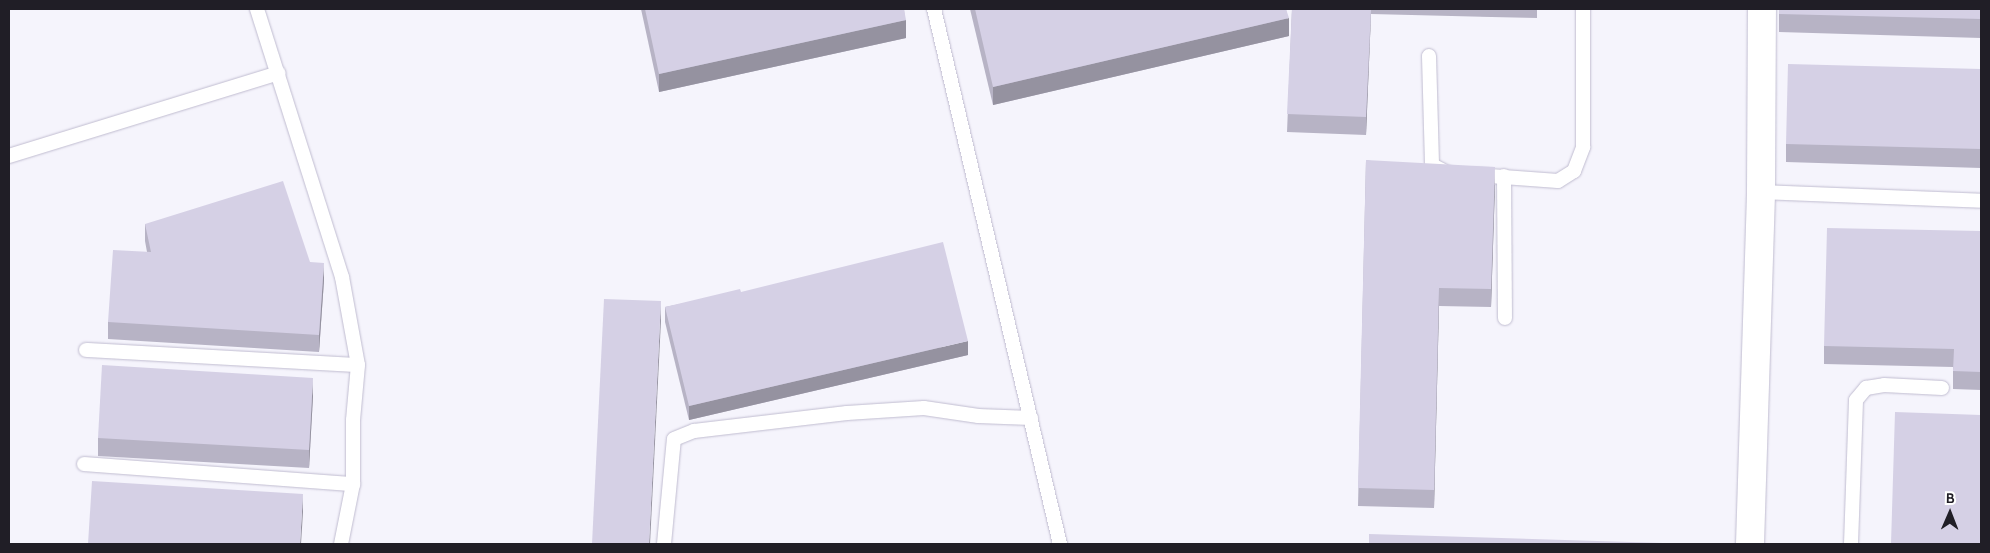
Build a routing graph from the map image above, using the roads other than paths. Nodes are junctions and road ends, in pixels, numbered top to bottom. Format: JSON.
{"nodes":[{"id":1,"x":256,"y":9,"type":"edge"},
{"id":2,"x":934,"y":9,"type":"edge"},
{"id":3,"x":1583,"y":9,"type":"edge"},
{"id":4,"x":1762,"y":9,"type":"edge"},
{"id":5,"x":1429,"y":56,"type":"dead end"},
{"id":6,"x":278,"y":73,"type":"junction"},
{"id":7,"x":9,"y":156,"type":"edge"},
{"id":8,"x":1504,"y":176,"type":"junction"},
{"id":9,"x":1761,"y":192,"type":"junction"},
{"id":10,"x":1981,"y":201,"type":"edge"},
{"id":11,"x":1505,"y":318,"type":"dead end"},
{"id":12,"x":86,"y":350,"type":"dead end"},
{"id":13,"x":358,"y":365,"type":"junction"},
{"id":14,"x":1942,"y":388,"type":"dead end"},
{"id":15,"x":1030,"y":418,"type":"junction"},
{"id":16,"x":84,"y":464,"type":"dead end"},
{"id":17,"x":353,"y":484,"type":"junction"},
{"id":18,"x":341,"y":544,"type":"edge"},
{"id":19,"x":664,"y":544,"type":"edge"},
{"id":20,"x":1060,"y":544,"type":"edge"},
{"id":21,"x":1750,"y":544,"type":"edge"},
{"id":22,"x":1851,"y":544,"type":"edge"}],
"edges":[{"from":1,"to":6,"type":"lane"},
{"from":2,"to":15,"type":"lane"},
{"from":3,"to":8,"type":"lane"},
{"from":4,"to":9,"type":"street"},
{"from":5,"to":8,"type":"lane"},
{"from":6,"to":7,"type":"lane"},
{"from":6,"to":13,"type":"lane"},
{"from":8,"to":11,"type":"lane"},
{"from":9,"to":10,"type":"lane"},
{"from":9,"to":21,"type":"street"},
{"from":12,"to":13,"type":"lane"},
{"from":13,"to":17,"type":"lane"},
{"from":14,"to":22,"type":"lane"},
{"from":15,"to":19,"type":"lane"},
{"from":15,"to":20,"type":"lane"},
{"from":16,"to":17,"type":"lane"},
{"from":17,"to":18,"type":"lane"}]}
